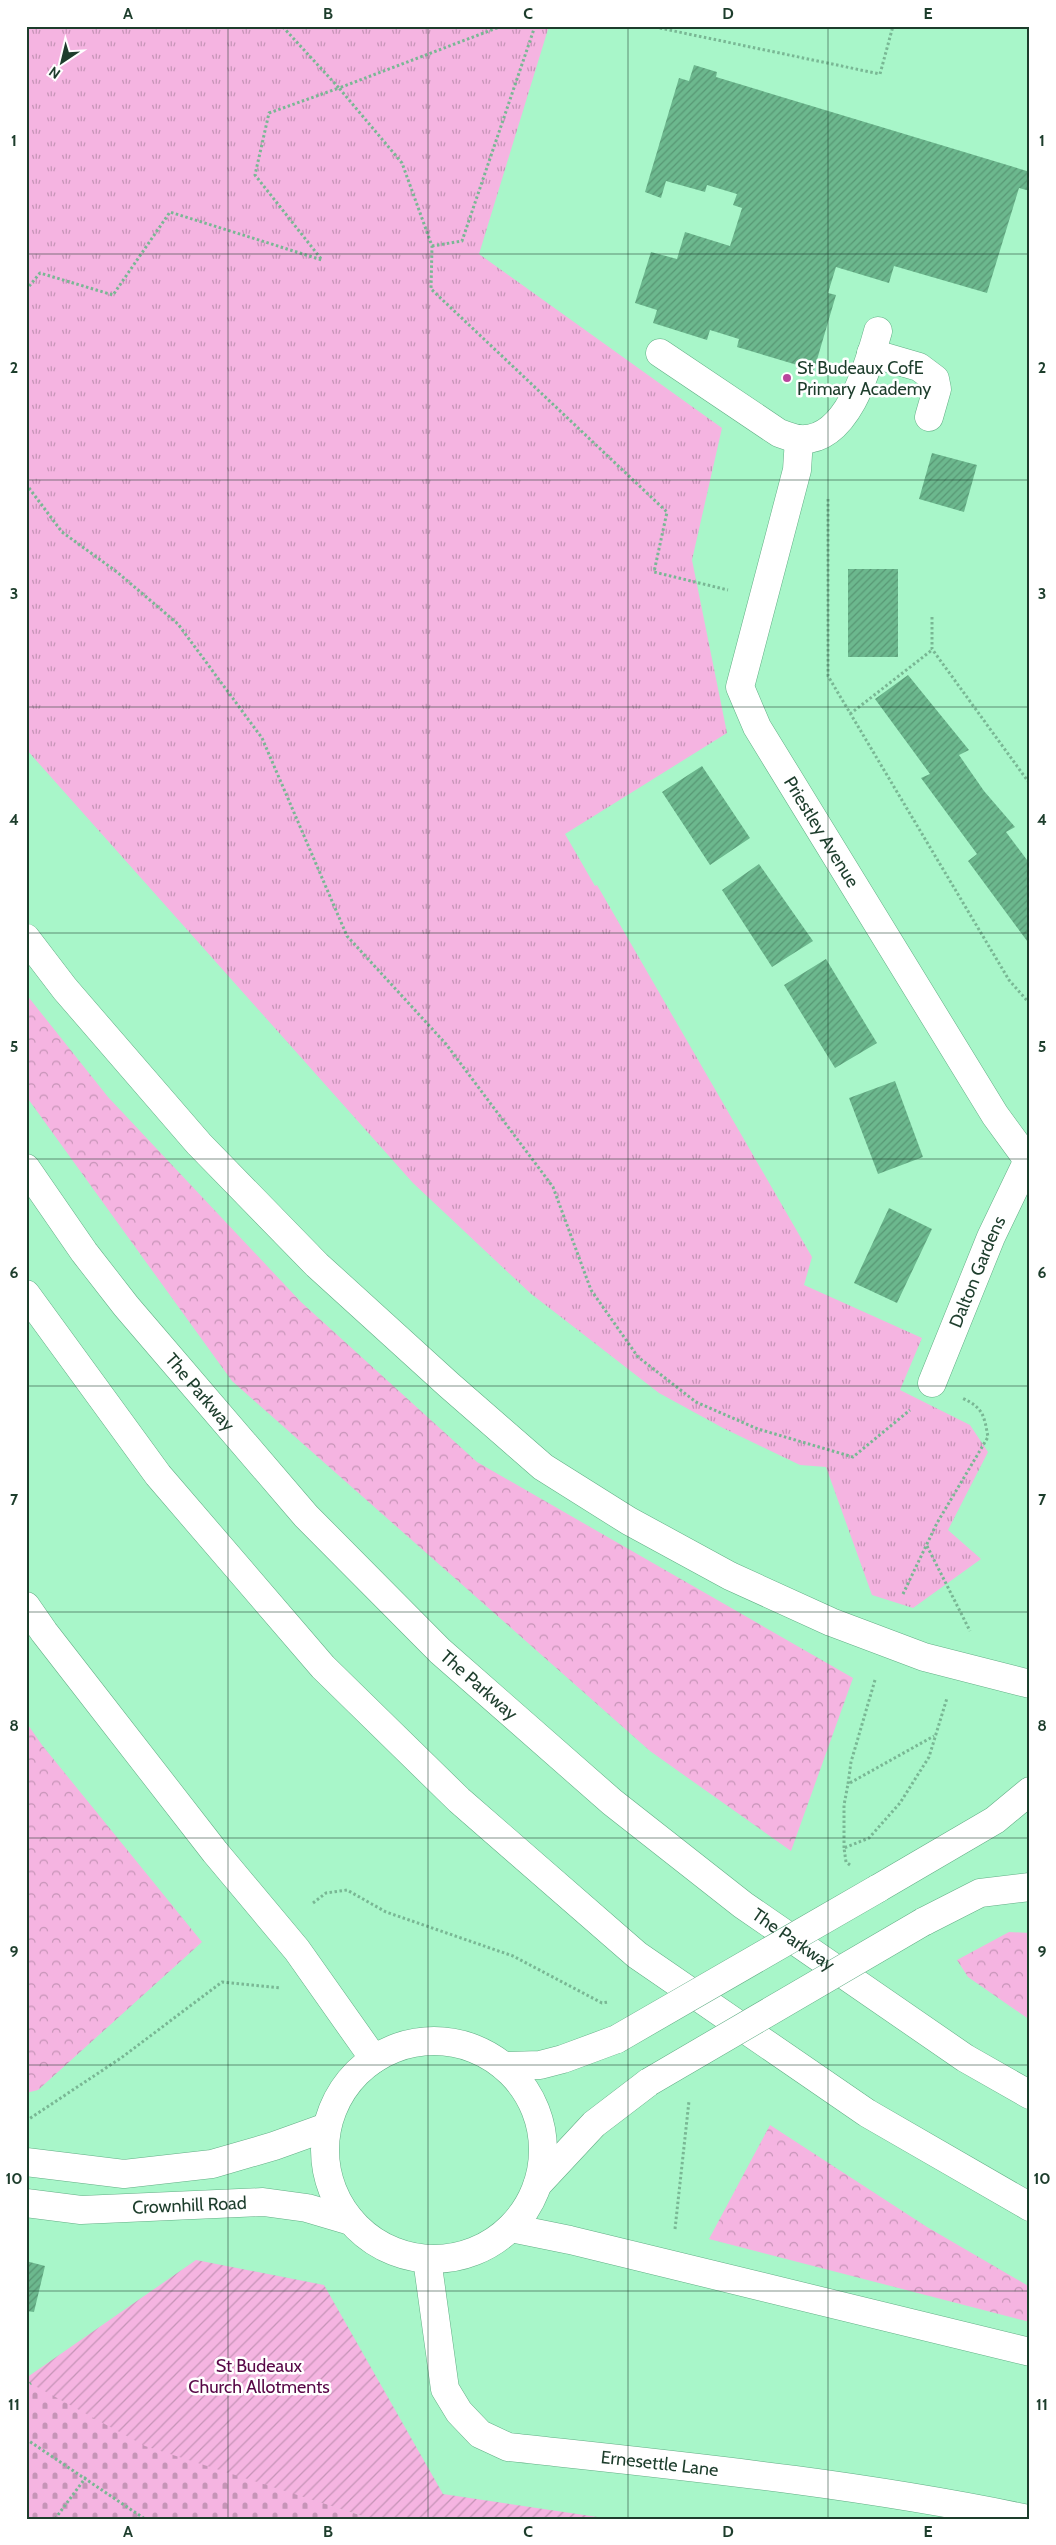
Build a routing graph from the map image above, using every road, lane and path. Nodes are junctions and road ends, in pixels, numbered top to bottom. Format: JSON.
{"nodes":[{"id":1,"x":282,"y":26,"type":"edge"},
{"id":2,"x":502,"y":26,"type":"edge"},
{"id":3,"x":535,"y":26,"type":"edge"},
{"id":4,"x":650,"y":26,"type":"edge"},
{"id":5,"x":893,"y":26,"type":"edge"},
{"id":6,"x":339,"y":88,"type":"junction"},
{"id":7,"x":432,"y":246,"type":"junction"},
{"id":8,"x":26,"y":290,"type":"edge"},
{"id":9,"x":660,"y":353,"type":"dead end"},
{"id":10,"x":929,"y":417,"type":"dead end"},
{"id":11,"x":799,"y":439,"type":"junction"},
{"id":12,"x":797,"y":470,"type":"junction"},
{"id":13,"x":26,"y":484,"type":"edge"},
{"id":14,"x":761,"y":602,"type":"junction"},
{"id":15,"x":932,"y":617,"type":"dead end"},
{"id":16,"x":932,"y":650,"type":"junction"},
{"id":17,"x":850,"y":714,"type":"junction"},
{"id":18,"x":1030,"y":784,"type":"edge"},
{"id":19,"x":26,"y":938,"type":"edge"},
{"id":20,"x":1030,"y":1004,"type":"edge"},
{"id":21,"x":1028,"y":1162,"type":"edge"},
{"id":22,"x":26,"y":1168,"type":"edge"},
{"id":23,"x":26,"y":1294,"type":"edge"},
{"id":24,"x":932,"y":1383,"type":"junction"},
{"id":25,"x":926,"y":1545,"type":"junction"},
{"id":26,"x":903,"y":1594,"type":"dead end"},
{"id":27,"x":26,"y":1606,"type":"edge"},
{"id":28,"x":965,"y":1618,"type":"dead end"},
{"id":29,"x":958,"y":1666,"type":"junction"},
{"id":30,"x":875,"y":1680,"type":"dead end"},
{"id":31,"x":1030,"y":1684,"type":"edge"},
{"id":32,"x":935,"y":1736,"type":"junction"},
{"id":33,"x":848,"y":1784,"type":"junction"},
{"id":34,"x":1030,"y":1791,"type":"edge"},
{"id":35,"x":844,"y":1848,"type":"junction"},
{"id":36,"x":1030,"y":1887,"type":"edge"},
{"id":37,"x":878,"y":1889,"type":"junction"},
{"id":38,"x":313,"y":1904,"type":"dead end"},
{"id":39,"x":328,"y":1993,"type":"junction"},
{"id":40,"x":616,"y":1999,"type":"dead end"},
{"id":41,"x":694,"y":2055,"type":"junction"},
{"id":42,"x":374,"y":2058,"type":"junction"},
{"id":43,"x":504,"y":2066,"type":"junction"},
{"id":44,"x":1030,"y":2094,"type":"edge"},
{"id":45,"x":26,"y":2122,"type":"edge"},
{"id":46,"x":327,"y":2127,"type":"junction"},
{"id":47,"x":26,"y":2162,"type":"edge"},
{"id":48,"x":538,"y":2184,"type":"junction"},
{"id":49,"x":26,"y":2203,"type":"edge"},
{"id":50,"x":1030,"y":2207,"type":"edge"},
{"id":51,"x":351,"y":2221,"type":"junction"},
{"id":52,"x":511,"y":2228,"type":"junction"},
{"id":53,"x":427,"y":2258,"type":"junction"},
{"id":54,"x":671,"y":2264,"type":"junction"},
{"id":55,"x":1030,"y":2352,"type":"edge"},
{"id":56,"x":31,"y":2383,"type":"dead end"},
{"id":57,"x":26,"y":2387,"type":"edge"},
{"id":58,"x":26,"y":2439,"type":"edge"},
{"id":59,"x":86,"y":2477,"type":"junction"},
{"id":60,"x":55,"y":2519,"type":"edge"},
{"id":61,"x":145,"y":2519,"type":"edge"},
{"id":62,"x":1028,"y":2519,"type":"edge"}],
"edges":[{"from":1,"to":6,"type":"path"},
{"from":2,"to":6,"type":"path"},
{"from":3,"to":7,"type":"path"},
{"from":4,"to":5,"type":"path"},
{"from":6,"to":7,"type":"path"},
{"from":6,"to":8,"type":"path"},
{"from":7,"to":14,"type":"path"},
{"from":9,"to":11,"type":"main road"},
{"from":10,"to":11,"type":"main road"},
{"from":11,"to":12,"type":"main road","name":"Priestley Avenue"},
{"from":12,"to":14,"type":"main road","name":"Priestley Avenue"},
{"from":12,"to":17,"type":"path"},
{"from":13,"to":24,"type":"path"},
{"from":14,"to":21,"type":"main road","name":"Priestley Avenue"},
{"from":15,"to":16,"type":"path"},
{"from":16,"to":17,"type":"path"},
{"from":16,"to":18,"type":"path"},
{"from":17,"to":20,"type":"path"},
{"from":19,"to":29,"type":"main road"},
{"from":21,"to":24,"type":"main road","name":"Dalton Gardens"},
{"from":22,"to":44,"type":"main road","name":"The Parkway"},
{"from":23,"to":50,"type":"main road"},
{"from":24,"to":25,"type":"path"},
{"from":25,"to":26,"type":"path"},
{"from":25,"to":28,"type":"path"},
{"from":27,"to":39,"type":"main road"},
{"from":29,"to":31,"type":"main road"},
{"from":29,"to":32,"type":"path"},
{"from":30,"to":33,"type":"path"},
{"from":32,"to":33,"type":"path"},
{"from":32,"to":35,"type":"path"},
{"from":33,"to":35,"type":"path"},
{"from":34,"to":37,"type":"main road"},
{"from":35,"to":37,"type":"path"},
{"from":36,"to":41,"type":"main road","bridge":true},
{"from":37,"to":43,"type":"main road","bridge":true},
{"from":38,"to":40,"type":"path"},
{"from":39,"to":42,"type":"main road"},
{"from":39,"to":45,"type":"path"},
{"from":41,"to":48,"type":"main road","bridge":true},
{"from":41,"to":54,"type":"path"},
{"from":42,"to":43,"type":"main road"},
{"from":42,"to":46,"type":"main road"},
{"from":43,"to":48,"type":"main road"},
{"from":46,"to":47,"type":"main road","name":"Crownhill Road"},
{"from":46,"to":51,"type":"main road"},
{"from":48,"to":52,"type":"main road"},
{"from":49,"to":51,"type":"main road","name":"Crownhill Road"},
{"from":51,"to":53,"type":"main road"},
{"from":52,"to":53,"type":"main road"},
{"from":52,"to":54,"type":"main road"},
{"from":53,"to":62,"type":"main road","name":"Ernesettle Lane"},
{"from":54,"to":55,"type":"main road"},
{"from":56,"to":57,"type":"path"},
{"from":58,"to":59,"type":"path"},
{"from":59,"to":60,"type":"path"},
{"from":59,"to":61,"type":"path"}]}
